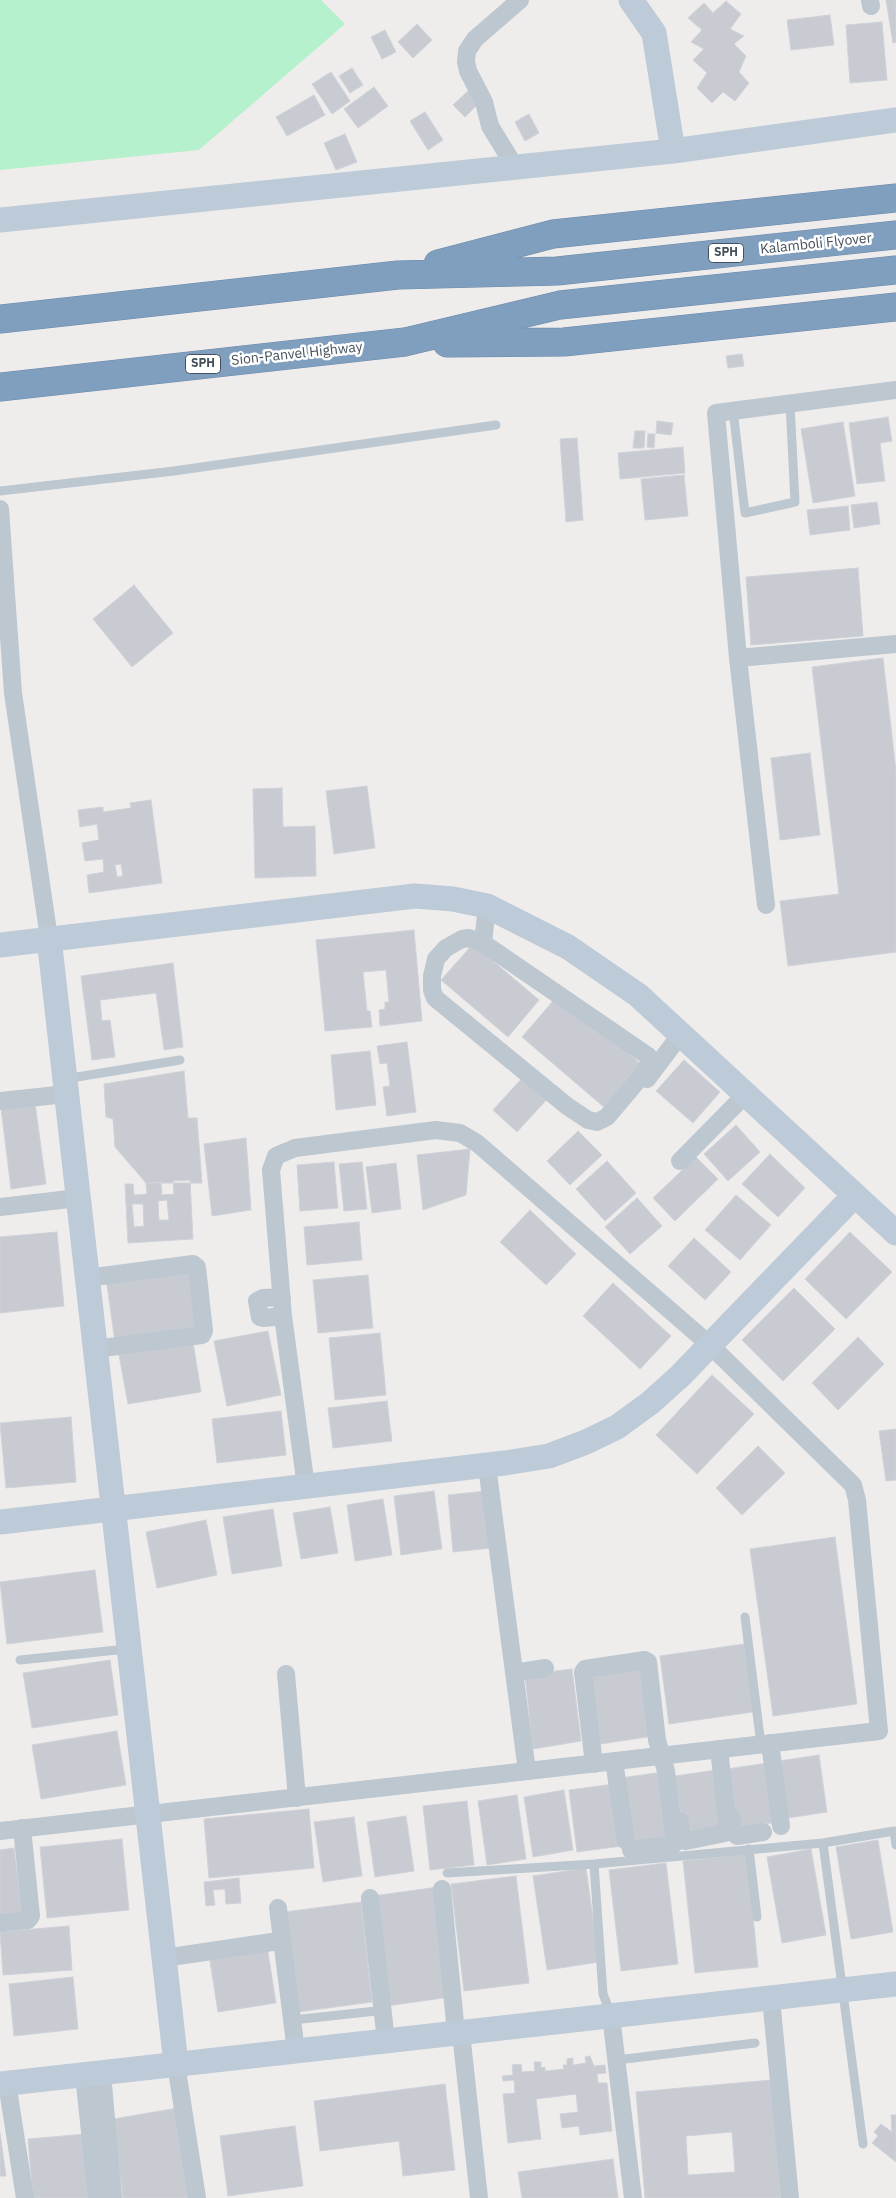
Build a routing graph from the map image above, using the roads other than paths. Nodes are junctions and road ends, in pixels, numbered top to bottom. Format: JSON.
{"nodes":[{"id":1,"x":520,"y":0,"type":"edge"},
{"id":2,"x":632,"y":0,"type":"edge"},
{"id":3,"x":896,"y":120,"type":"edge"},
{"id":4,"x":673,"y":151,"type":"junction"},
{"id":5,"x":515,"y":167,"type":"junction"},
{"id":6,"x":896,"y":198,"type":"edge"},
{"id":7,"x":0,"y":220,"type":"edge"},
{"id":8,"x":896,"y":235,"type":"edge"},
{"id":9,"x":896,"y":270,"type":"edge"},
{"id":10,"x":398,"y":275,"type":"junction"},
{"id":11,"x":896,"y":307,"type":"edge"},
{"id":12,"x":0,"y":319,"type":"edge"},
{"id":13,"x":405,"y":342,"type":"junction"},
{"id":14,"x":0,"y":387,"type":"edge"},
{"id":15,"x":896,"y":390,"type":"edge"},
{"id":16,"x":790,"y":403,"type":"junction"},
{"id":17,"x":733,"y":410,"type":"junction"},
{"id":18,"x":496,"y":425,"type":"dead end"},
{"id":19,"x":0,"y":491,"type":"edge"},
{"id":20,"x":0,"y":510,"type":"edge"},
{"id":21,"x":896,"y":644,"type":"edge"},
{"id":22,"x":738,"y":658,"type":"junction"},
{"id":23,"x":7,"y":694,"type":"edge"},
{"id":24,"x":766,"y":905,"type":"dead end"},
{"id":25,"x":487,"y":906,"type":"junction"},
{"id":26,"x":49,"y":938,"type":"junction"},
{"id":27,"x":484,"y":943,"type":"junction"},
{"id":28,"x":0,"y":944,"type":"edge"},
{"id":29,"x":681,"y":1034,"type":"junction"},
{"id":30,"x":180,"y":1060,"type":"dead end"},
{"id":31,"x":66,"y":1087,"type":"junction"},
{"id":32,"x":638,"y":1092,"type":"dead end"},
{"id":33,"x":746,"y":1094,"type":"junction"},
{"id":34,"x":0,"y":1102,"type":"edge"},
{"id":35,"x":680,"y":1161,"type":"dead end"},
{"id":36,"x":855,"y":1194,"type":"junction"},
{"id":37,"x":78,"y":1198,"type":"junction"},
{"id":38,"x":0,"y":1207,"type":"edge"},
{"id":39,"x":896,"y":1232,"type":"edge"},
{"id":40,"x":87,"y":1278,"type":"junction"},
{"id":41,"x":282,"y":1297,"type":"junction"},
{"id":42,"x":283,"y":1316,"type":"junction"},
{"id":43,"x":710,"y":1345,"type":"junction"},
{"id":44,"x":95,"y":1349,"type":"junction"},
{"id":45,"x":487,"y":1466,"type":"junction"},
{"id":46,"x":306,"y":1487,"type":"junction"},
{"id":47,"x":114,"y":1509,"type":"junction"},
{"id":48,"x":0,"y":1522,"type":"edge"},
{"id":49,"x":745,"y":1617,"type":"dead end"},
{"id":50,"x":129,"y":1649,"type":"junction"},
{"id":51,"x":20,"y":1660,"type":"dead end"},
{"id":52,"x":576,"y":1667,"type":"dead end"},
{"id":53,"x":545,"y":1668,"type":"dead end"},
{"id":54,"x":514,"y":1673,"type":"junction"},
{"id":55,"x":286,"y":1674,"type":"dead end"},
{"id":56,"x":766,"y":1744,"type":"junction"},
{"id":57,"x":721,"y":1749,"type":"junction"},
{"id":58,"x":666,"y":1755,"type":"junction"},
{"id":59,"x":614,"y":1761,"type":"junction"},
{"id":60,"x":590,"y":1764,"type":"junction"},
{"id":61,"x":527,"y":1771,"type":"junction"},
{"id":62,"x":297,"y":1798,"type":"junction"},
{"id":63,"x":148,"y":1815,"type":"junction"},
{"id":64,"x":781,"y":1826,"type":"dead end"},
{"id":65,"x":22,"y":1828,"type":"junction"},
{"id":66,"x":0,"y":1831,"type":"edge"},
{"id":67,"x":763,"y":1832,"type":"dead end"},
{"id":68,"x":823,"y":1843,"type":"junction"},
{"id":69,"x":896,"y":1845,"type":"edge"},
{"id":70,"x":749,"y":1850,"type":"junction"},
{"id":71,"x":594,"y":1864,"type":"junction"},
{"id":72,"x":444,"y":1881,"type":"joint"},
{"id":73,"x":757,"y":1918,"type":"dead end"},
{"id":74,"x":0,"y":1923,"type":"edge"},
{"id":75,"x":272,"y":1942,"type":"junction"},
{"id":76,"x":164,"y":1958,"type":"junction"},
{"id":77,"x":896,"y":1984,"type":"edge"},
{"id":78,"x":843,"y":1990,"type":"junction"},
{"id":79,"x":771,"y":1998,"type":"junction"},
{"id":80,"x":376,"y":2011,"type":"junction"},
{"id":81,"x":611,"y":2016,"type":"junction"},
{"id":82,"x":293,"y":2020,"type":"junction"},
{"id":83,"x":458,"y":2033,"type":"junction"},
{"id":84,"x":382,"y":2042,"type":"junction"},
{"id":85,"x":755,"y":2043,"type":"dead end"},
{"id":86,"x":291,"y":2052,"type":"junction"},
{"id":87,"x":617,"y":2060,"type":"junction"},
{"id":88,"x":176,"y":2064,"type":"junction"},
{"id":89,"x":93,"y":2074,"type":"junction"},
{"id":90,"x":2,"y":2084,"type":"edge"},
{"id":91,"x":863,"y":2144,"type":"dead end"},
{"id":92,"x":14,"y":2198,"type":"edge"},
{"id":93,"x":25,"y":2198,"type":"edge"},
{"id":94,"x":96,"y":2198,"type":"edge"},
{"id":95,"x":113,"y":2198,"type":"edge"},
{"id":96,"x":197,"y":2198,"type":"edge"},
{"id":97,"x":479,"y":2198,"type":"edge"},
{"id":98,"x":633,"y":2198,"type":"edge"},
{"id":99,"x":790,"y":2198,"type":"edge"}],
"edges":[{"from":1,"to":5,"type":"street"},
{"from":2,"to":4,"type":"street"},
{"from":3,"to":4,"type":"street"},
{"from":4,"to":5,"type":"street"},
{"from":5,"to":7,"type":"street"},
{"from":6,"to":10,"type":"highway"},
{"from":8,"to":10,"type":"highway","name":"Kalamboli Flyover","number":"SPH"},
{"from":9,"to":13,"type":"highway","name":"Sion-Panvel Highway","number":"SPH"},
{"from":10,"to":12,"type":"highway","number":"SPH"},
{"from":11,"to":13,"type":"highway"},
{"from":13,"to":14,"type":"highway","name":"Sion-Panvel Highway","number":"SPH"},
{"from":15,"to":16,"type":"street"},
{"from":16,"to":17,"type":"street"},
{"from":16,"to":17,"type":"lane"},
{"from":17,"to":22,"type":"street"},
{"from":18,"to":19,"type":"lane"},
{"from":20,"to":23,"type":"street"},
{"from":21,"to":22,"type":"street"},
{"from":22,"to":24,"type":"street"},
{"from":23,"to":26,"type":"street"},
{"from":25,"to":26,"type":"street"},
{"from":25,"to":27,"type":"street"},
{"from":25,"to":29,"type":"street"},
{"from":26,"to":28,"type":"street"},
{"from":26,"to":31,"type":"street"},
{"from":27,"to":27,"type":"street"},
{"from":29,"to":32,"type":"street"},
{"from":29,"to":33,"type":"street"},
{"from":30,"to":31,"type":"lane"},
{"from":31,"to":34,"type":"street"},
{"from":31,"to":37,"type":"street"},
{"from":33,"to":35,"type":"street"},
{"from":33,"to":36,"type":"street"},
{"from":36,"to":39,"type":"street"},
{"from":36,"to":43,"type":"street"},
{"from":37,"to":38,"type":"street"},
{"from":37,"to":40,"type":"street"},
{"from":40,"to":44,"type":"street"},
{"from":40,"to":44,"type":"street"},
{"from":41,"to":42,"type":"street"},
{"from":41,"to":42,"type":"street"},
{"from":41,"to":43,"type":"street"},
{"from":42,"to":46,"type":"street"},
{"from":43,"to":45,"type":"street"},
{"from":43,"to":56,"type":"street"},
{"from":44,"to":47,"type":"street"},
{"from":45,"to":46,"type":"street"},
{"from":45,"to":54,"type":"street"},
{"from":46,"to":47,"type":"street"},
{"from":47,"to":48,"type":"street"},
{"from":47,"to":50,"type":"street"},
{"from":49,"to":56,"type":"lane"},
{"from":50,"to":51,"type":"lane"},
{"from":50,"to":63,"type":"street"},
{"from":52,"to":60,"type":"street"},
{"from":53,"to":54,"type":"street"},
{"from":54,"to":61,"type":"street"},
{"from":55,"to":62,"type":"street"},
{"from":56,"to":57,"type":"street"},
{"from":56,"to":64,"type":"street"},
{"from":57,"to":58,"type":"street"},
{"from":57,"to":58,"type":"street"},
{"from":57,"to":67,"type":"street"},
{"from":58,"to":59,"type":"street"},
{"from":58,"to":59,"type":"street"},
{"from":58,"to":60,"type":"street"},
{"from":59,"to":60,"type":"street"},
{"from":60,"to":61,"type":"street"},
{"from":61,"to":62,"type":"street"},
{"from":62,"to":63,"type":"street"},
{"from":63,"to":65,"type":"street"},
{"from":63,"to":76,"type":"street"},
{"from":65,"to":66,"type":"street"},
{"from":65,"to":74,"type":"street"},
{"from":68,"to":69,"type":"lane"},
{"from":68,"to":70,"type":"lane"},
{"from":68,"to":78,"type":"lane"},
{"from":70,"to":71,"type":"lane"},
{"from":70,"to":73,"type":"lane"},
{"from":71,"to":72,"type":"lane"},
{"from":71,"to":81,"type":"lane"},
{"from":72,"to":83,"type":"street"},
{"from":75,"to":76,"type":"street"},
{"from":75,"to":82,"type":"street"},
{"from":75,"to":86,"type":"street"},
{"from":76,"to":88,"type":"street"},
{"from":77,"to":78,"type":"street"},
{"from":78,"to":79,"type":"street"},
{"from":78,"to":91,"type":"lane"},
{"from":79,"to":81,"type":"street"},
{"from":79,"to":99,"type":"street"},
{"from":80,"to":82,"type":"lane"},
{"from":80,"to":84,"type":"street"},
{"from":80,"to":84,"type":"street"},
{"from":81,"to":83,"type":"street"},
{"from":81,"to":87,"type":"street"},
{"from":82,"to":86,"type":"street"},
{"from":83,"to":84,"type":"street"},
{"from":83,"to":97,"type":"street"},
{"from":84,"to":86,"type":"street"},
{"from":85,"to":87,"type":"lane"},
{"from":86,"to":88,"type":"street"},
{"from":87,"to":98,"type":"street"},
{"from":88,"to":89,"type":"street"},
{"from":88,"to":96,"type":"street"},
{"from":89,"to":90,"type":"street"},
{"from":89,"to":94,"type":"street"},
{"from":89,"to":95,"type":"street"},
{"from":90,"to":92,"type":"street"},
{"from":90,"to":93,"type":"street"}]}
